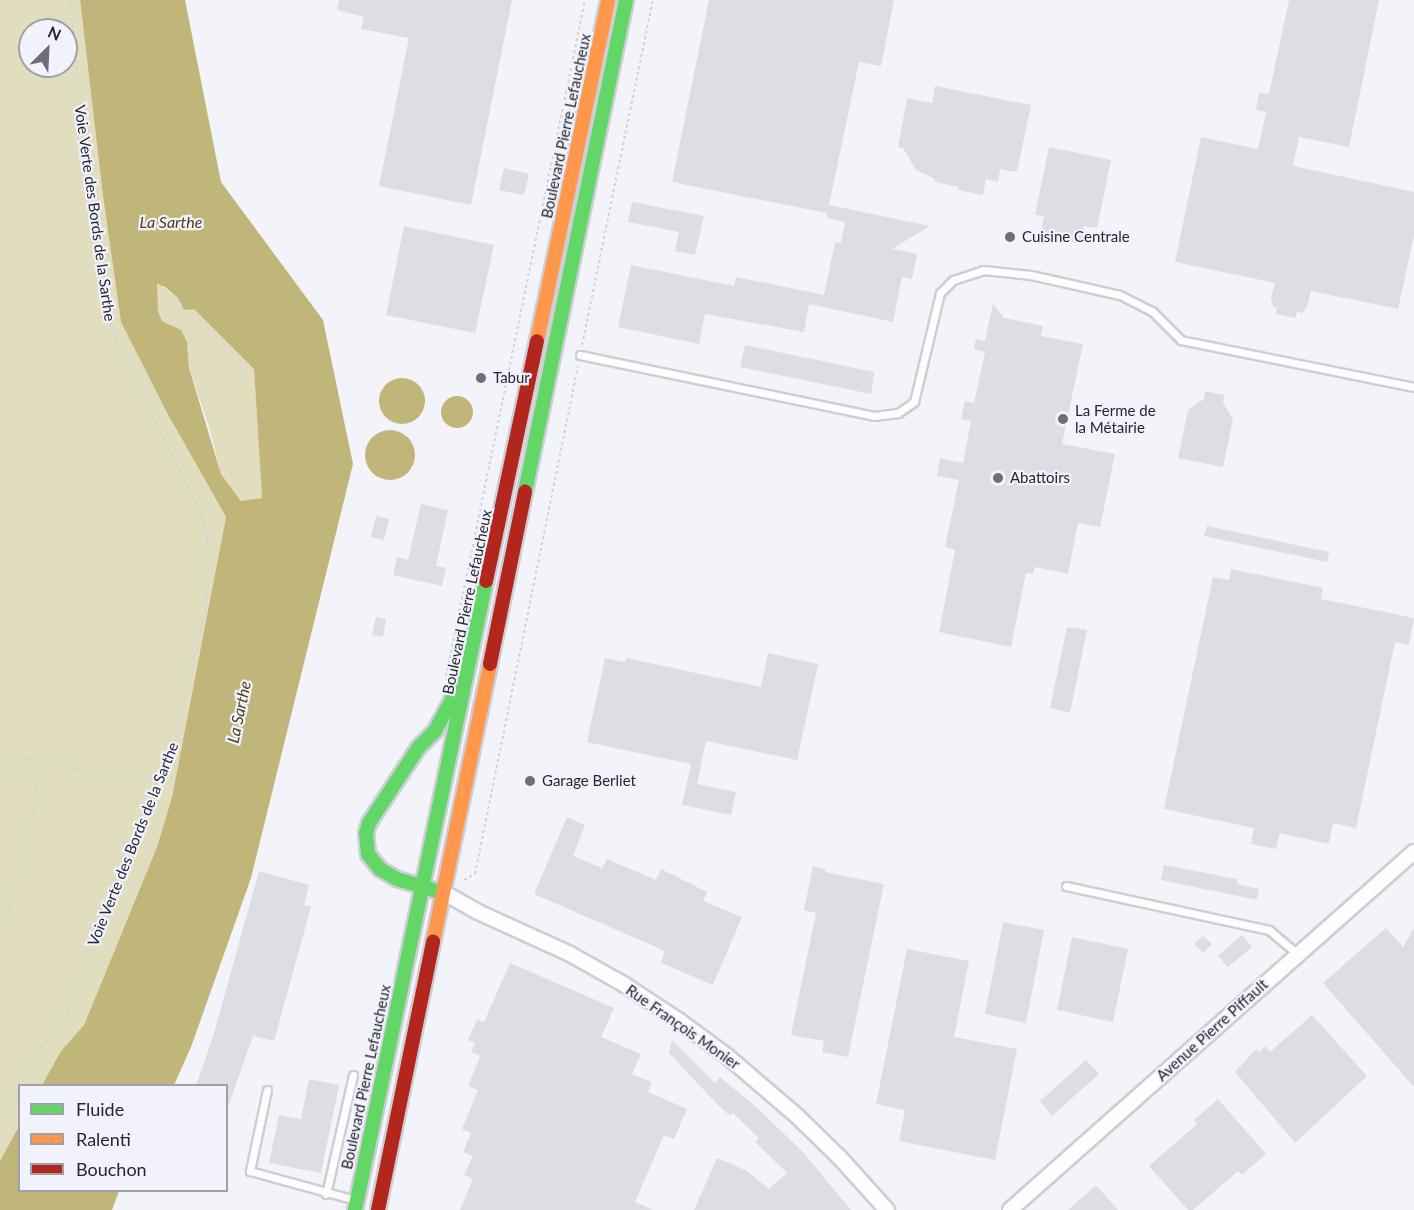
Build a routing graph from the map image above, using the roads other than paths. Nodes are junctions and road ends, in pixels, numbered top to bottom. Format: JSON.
{"nodes":[{"id":1,"x":608,"y":0,"type":"edge"},
{"id":2,"x":626,"y":0,"type":"edge"},
{"id":3,"x":580,"y":355,"type":"road end"},
{"id":4,"x":1414,"y":387,"type":"edge"},
{"id":5,"x":472,"y":659,"type":"junction"},
{"id":6,"x":1414,"y":852,"type":"edge"},
{"id":7,"x":1066,"y":886,"type":"dead end"},
{"id":8,"x":422,"y":888,"type":"junction"},
{"id":9,"x":443,"y":892,"type":"junction"},
{"id":10,"x":1298,"y":954,"type":"junction"},
{"id":11,"x":353,"y":1075,"type":"dead end"},
{"id":12,"x":267,"y":1090,"type":"dead end"},
{"id":13,"x":326,"y":1194,"type":"junction"},
{"id":14,"x":356,"y":1205,"type":"edge"},
{"id":15,"x":378,"y":1210,"type":"edge"},
{"id":16,"x":887,"y":1210,"type":"edge"},
{"id":17,"x":1010,"y":1210,"type":"edge"}],
"edges":[{"from":1,"to":5,"type":"main road","name":"Boulevard Pierre Lefaucheux"},
{"from":2,"to":9,"type":"main road"},
{"from":3,"to":4,"type":"lane"},
{"from":5,"to":8,"type":"main road","name":"Boulevard Pierre Lefaucheux"},
{"from":5,"to":8,"type":"main road"},
{"from":6,"to":10,"type":"street","name":"Avenue Pierre Piffault"},
{"from":7,"to":10,"type":"lane"},
{"from":8,"to":9,"type":"main road"},
{"from":8,"to":14,"type":"main road","name":"Boulevard Pierre Lefaucheux"},
{"from":9,"to":15,"type":"main road"},
{"from":9,"to":16,"type":"street","name":"Rue François Monier"},
{"from":10,"to":17,"type":"street","name":"Avenue Pierre Piffault"},
{"from":11,"to":13,"type":"lane"},
{"from":12,"to":13,"type":"lane"},
{"from":13,"to":14,"type":"lane"}]}
